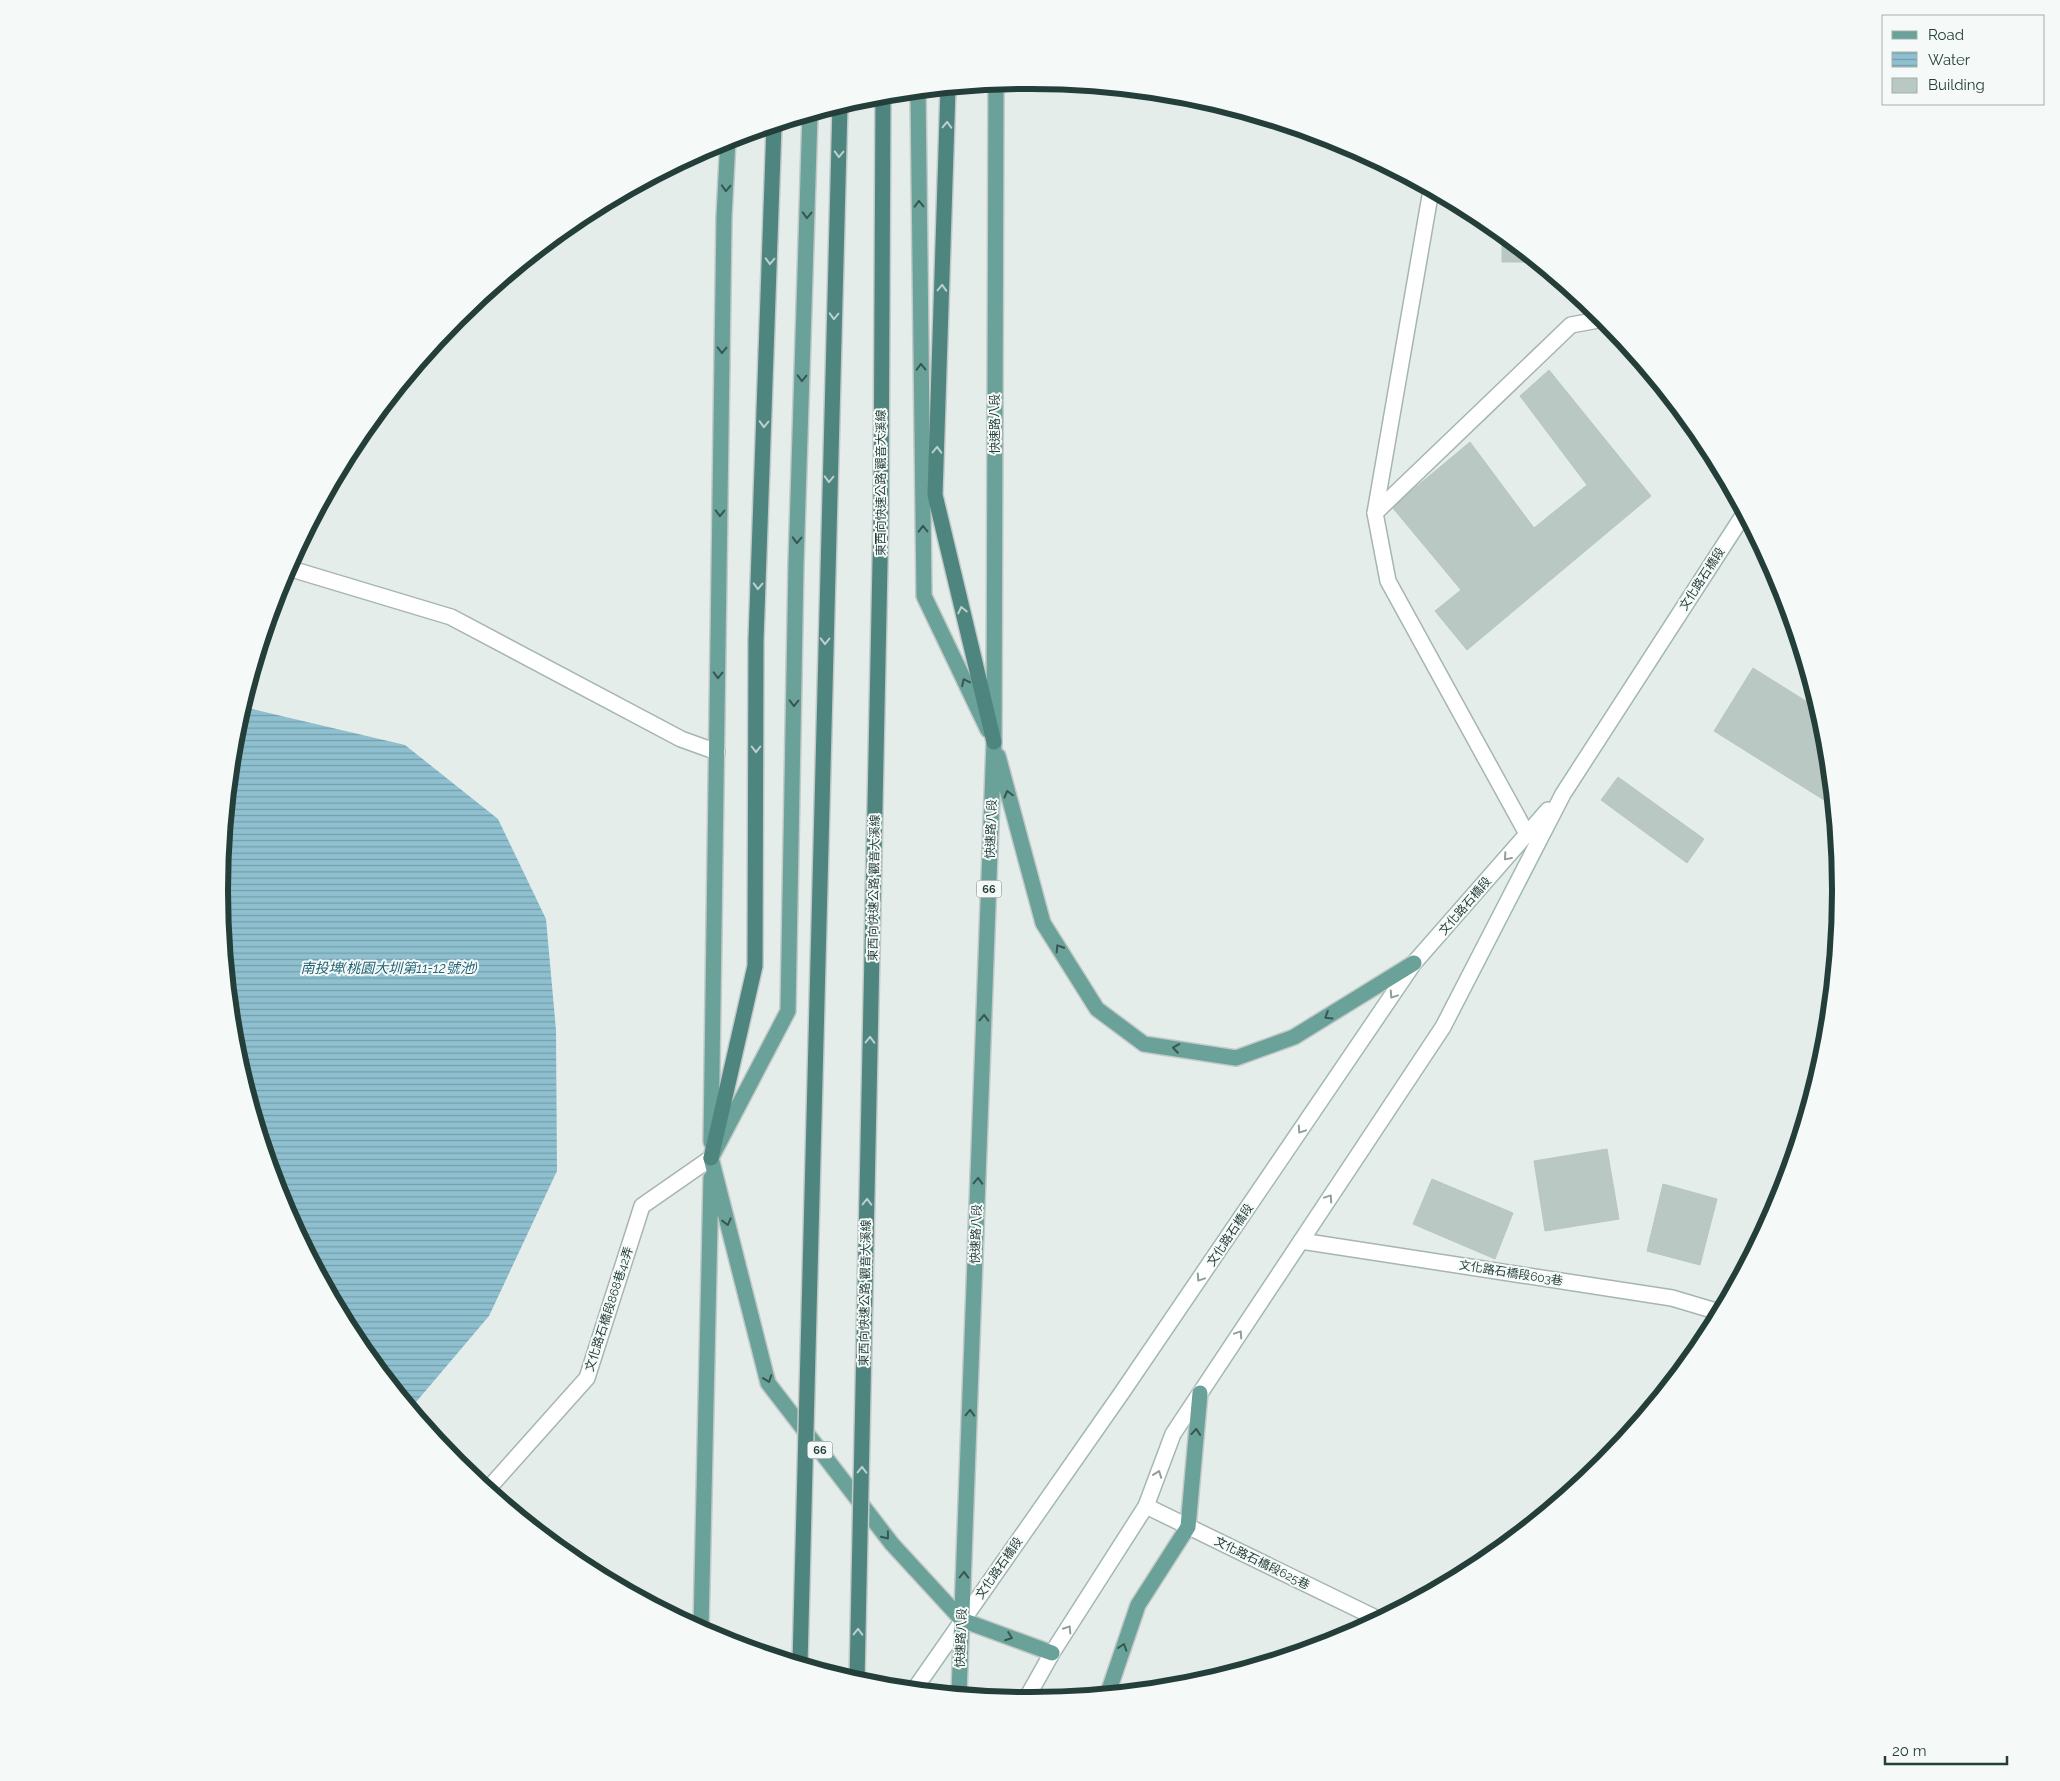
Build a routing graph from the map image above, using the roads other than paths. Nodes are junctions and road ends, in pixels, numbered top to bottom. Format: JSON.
{"nodes":[{"id":1,"x":996,"y":90,"type":"edge"},
{"id":2,"x":948,"y":93,"type":"edge"},
{"id":3,"x":918,"y":97,"type":"edge"},
{"id":4,"x":882,"y":103,"type":"edge"},
{"id":5,"x":840,"y":112,"type":"edge"},
{"id":6,"x":810,"y":120,"type":"edge"},
{"id":7,"x":774,"y":130,"type":"edge"},
{"id":8,"x":728,"y":148,"type":"edge"},
{"id":9,"x":1430,"y":195,"type":"edge"},
{"id":10,"x":1594,"y":321,"type":"edge"},
{"id":11,"x":1375,"y":513,"type":"junction"},
{"id":12,"x":1740,"y":520,"type":"edge"},
{"id":13,"x":295,"y":570,"type":"edge"},
{"id":14,"x":994,"y":742,"type":"junction"},
{"id":15,"x":717,"y":752,"type":"junction"},
{"id":16,"x":1563,"y":794,"type":"junction"},
{"id":17,"x":1527,"y":834,"type":"junction"},
{"id":18,"x":1414,"y":963,"type":"junction"},
{"id":19,"x":711,"y":1158,"type":"junction"},
{"id":20,"x":1301,"y":1241,"type":"junction"},
{"id":21,"x":1713,"y":1310,"type":"edge"},
{"id":22,"x":1200,"y":1393,"type":"junction"},
{"id":23,"x":492,"y":1484,"type":"edge"},
{"id":24,"x":1146,"y":1506,"type":"junction"},
{"id":25,"x":1188,"y":1527,"type":"junction"},
{"id":26,"x":1372,"y":1616,"type":"edge"},
{"id":27,"x":962,"y":1620,"type":"junction"},
{"id":28,"x":701,"y":1621,"type":"edge"},
{"id":29,"x":1052,"y":1653,"type":"junction"},
{"id":30,"x":800,"y":1658,"type":"edge"},
{"id":31,"x":857,"y":1673,"type":"edge"},
{"id":32,"x":918,"y":1684,"type":"edge"},
{"id":33,"x":1110,"y":1688,"type":"edge"},
{"id":34,"x":959,"y":1689,"type":"edge"},
{"id":35,"x":1030,"y":1692,"type":"edge"}],
"edges":[{"from":1,"to":14,"type":"main road","name":"快速路八段","number":"66"},
{"from":14,"to":2,"type":"highway","one_way":true},
{"from":14,"to":3,"type":"main road","one_way":true},
{"from":31,"to":4,"type":"highway","name":"東西向快速公路 觀音大溪線","one_way":true,"bridge":true},
{"from":5,"to":30,"type":"highway","number":"66","one_way":true,"bridge":true},
{"from":6,"to":19,"type":"main road","number":"66","one_way":true},
{"from":7,"to":19,"type":"highway","one_way":true},
{"from":8,"to":15,"type":"main road","number":"66","one_way":true},
{"from":9,"to":11,"type":"main road"},
{"from":10,"to":11,"type":"main road"},
{"from":11,"to":17,"type":"main road"},
{"from":12,"to":16,"type":"main road","name":"文化路石橋段"},
{"from":13,"to":15,"type":"main road"},
{"from":18,"to":14,"type":"main road","one_way":true},
{"from":27,"to":14,"type":"main road","name":"快速路八段","number":"66","one_way":true},
{"from":15,"to":19,"type":"main road","number":"66"},
{"from":16,"to":17,"type":"main road","name":"文化路石橋段"},
{"from":20,"to":16,"type":"main road","name":"文化路石橋段","one_way":true},
{"from":17,"to":18,"type":"main road","name":"文化路石橋段","one_way":true},
{"from":18,"to":27,"type":"main road","name":"文化路石橋段","one_way":true},
{"from":19,"to":23,"type":"main road","name":"文化路石橋段868巷42弄"},
{"from":19,"to":27,"type":"main road","number":"66","one_way":true},
{"from":19,"to":28,"type":"main road","number":"66"},
{"from":20,"to":21,"type":"main road","name":"文化路石橋段603巷"},
{"from":22,"to":20,"type":"main road","name":"文化路石橋段","one_way":true},
{"from":24,"to":22,"type":"main road","name":"文化路石橋段","one_way":true},
{"from":25,"to":22,"type":"main road","one_way":true},
{"from":24,"to":25,"type":"main road","name":"文化路石橋段625巷"},
{"from":29,"to":24,"type":"main road","name":"文化路石橋段","one_way":true},
{"from":25,"to":26,"type":"main road","name":"文化路石橋段625巷"},
{"from":33,"to":25,"type":"main road","one_way":true},
{"from":27,"to":29,"type":"main road","number":"66","one_way":true},
{"from":27,"to":32,"type":"main road","name":"文化路石橋段"},
{"from":27,"to":34,"type":"main road","name":"快速路八段","number":"66"},
{"from":29,"to":35,"type":"main road","name":"文化路石橋段"}]}
